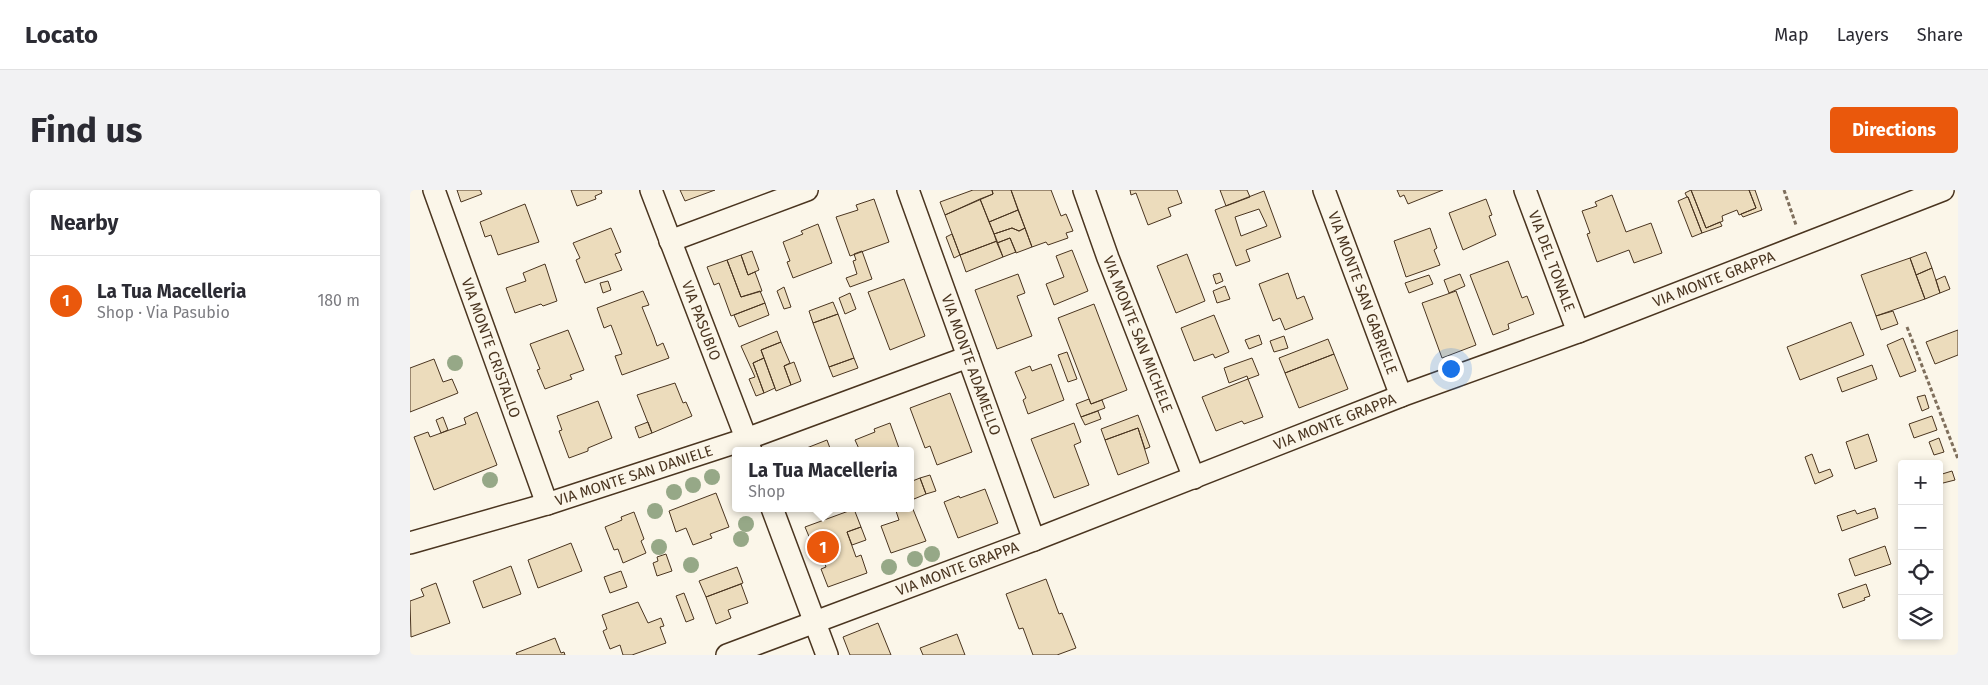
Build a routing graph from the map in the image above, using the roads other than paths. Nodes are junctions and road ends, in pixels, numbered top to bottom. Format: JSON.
{"nodes":[{"id":1,"x":434,"y":190,"type":"edge"},
{"id":2,"x":651,"y":190,"type":"edge"},
{"id":3,"x":807,"y":190,"type":"edge"},
{"id":4,"x":908,"y":190,"type":"edge"},
{"id":5,"x":1084,"y":190,"type":"edge"},
{"id":6,"x":1324,"y":190,"type":"edge"},
{"id":7,"x":1525,"y":190,"type":"edge"},
{"id":8,"x":1943,"y":190,"type":"edge"},
{"id":9,"x":670,"y":241,"type":"junction"},
{"id":10,"x":1578,"y":332,"type":"junction"},
{"id":11,"x":968,"y":356,"type":"junction"},
{"id":12,"x":1401,"y":396,"type":"junction"},
{"id":13,"x":748,"y":445,"type":"edge"},
{"id":14,"x":732,"y":450,"type":"edge"},
{"id":15,"x":1194,"y":478,"type":"junction"},
{"id":16,"x":547,"y":504,"type":"junction"},
{"id":17,"x":774,"y":512,"type":"edge"},
{"id":18,"x":1034,"y":540,"type":"junction"},
{"id":19,"x":410,"y":543,"type":"edge"},
{"id":20,"x":815,"y":622,"type":"junction"},
{"id":21,"x":727,"y":655,"type":"edge"},
{"id":22,"x":827,"y":655,"type":"edge"}],
"edges":[{"from":1,"to":16,"type":"street","name":"VIA MONTE CRISTALLO"},
{"from":2,"to":9,"type":"street","name":"VIA PASUBIO"},
{"from":3,"to":9,"type":"street"},
{"from":4,"to":11,"type":"street","name":"VIA MONTE ADAMELLO"},
{"from":5,"to":15,"type":"street","name":"VIA MONTE SAN MICHELE"},
{"from":6,"to":12,"type":"street","name":"VIA MONTE SAN GABRIELE"},
{"from":7,"to":10,"type":"street","name":"VIA DEL TONALE"},
{"from":8,"to":10,"type":"street","name":"VIA MONTE GRAPPA"},
{"from":9,"to":13,"type":"street","name":"VIA PASUBIO"},
{"from":10,"to":12,"type":"street","name":"VIA MONTE GRAPPA"},
{"from":11,"to":13,"type":"street","name":"VIA MONTE SAN DANIELE"},
{"from":11,"to":18,"type":"street","name":"VIA MONTE ADAMELLO"},
{"from":12,"to":15,"type":"street","name":"VIA MONTE GRAPPA"},
{"from":14,"to":16,"type":"street","name":"VIA MONTE SAN DANIELE"},
{"from":15,"to":18,"type":"street","name":"VIA MONTE GRAPPA"},
{"from":16,"to":19,"type":"street","name":"VIA MONTE SAN DANIELE"},
{"from":17,"to":20,"type":"street"},
{"from":18,"to":20,"type":"street","name":"VIA MONTE GRAPPA"},
{"from":20,"to":21,"type":"street","name":"VIA MONTE GRAPPA"},
{"from":20,"to":22,"type":"street"}]}
